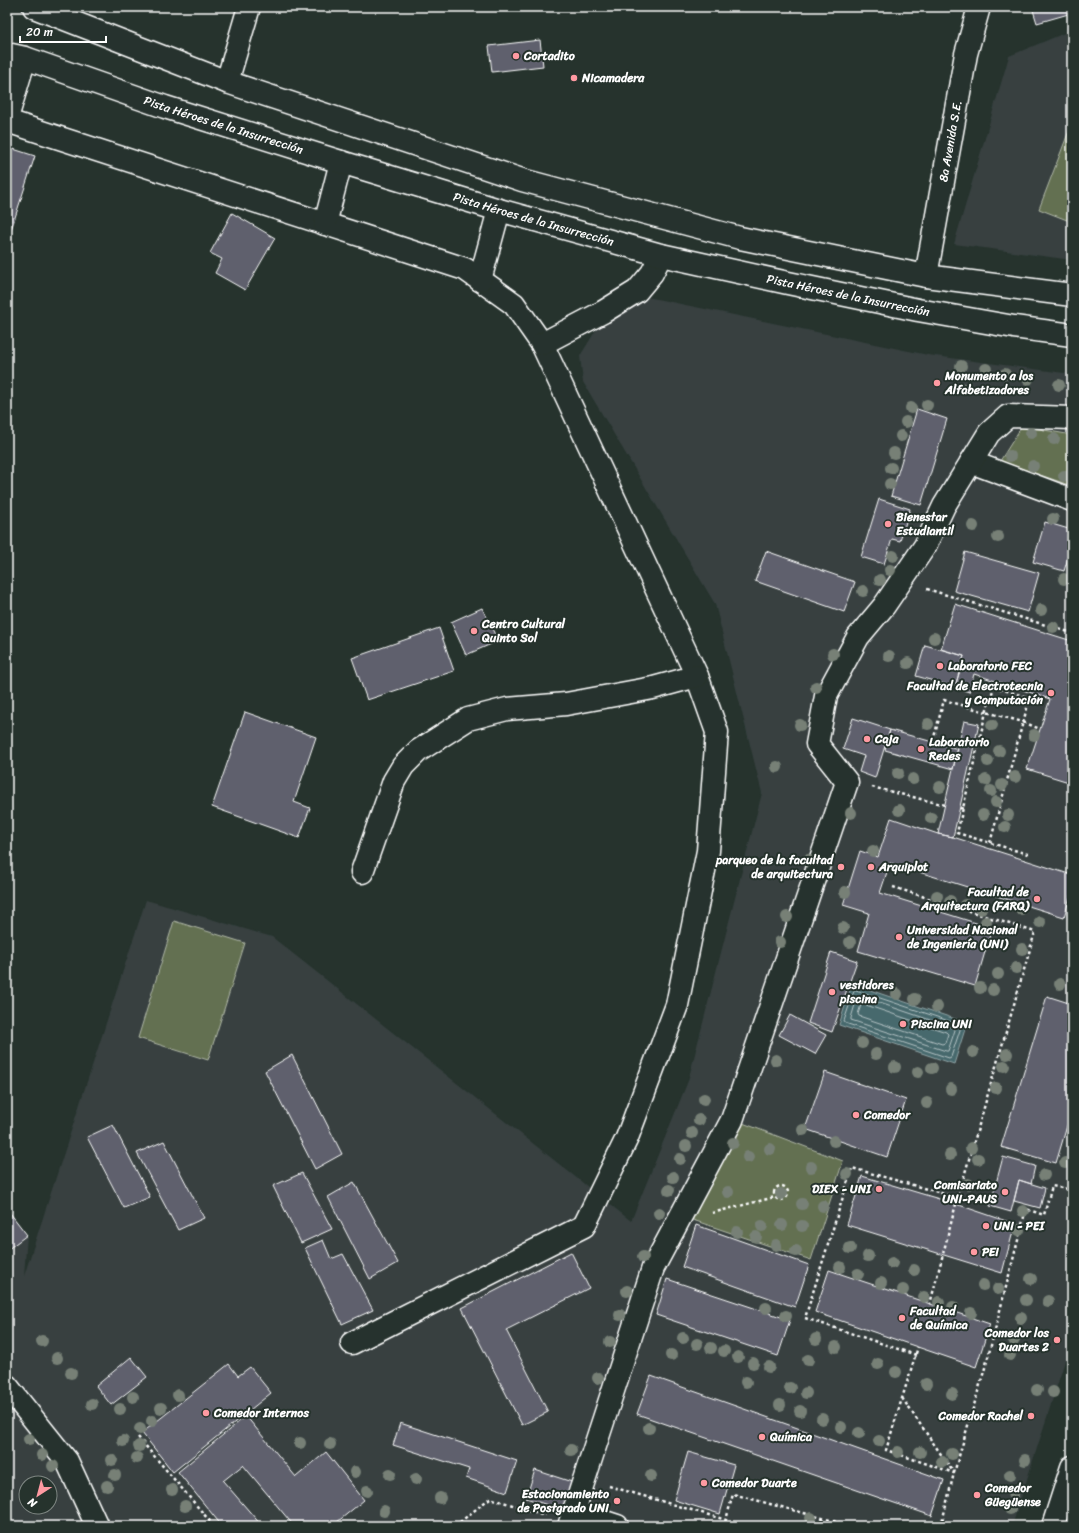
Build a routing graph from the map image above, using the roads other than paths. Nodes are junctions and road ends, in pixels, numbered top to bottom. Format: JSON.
{"nodes":[{"id":1,"x":249,"y":7,"type":"edge"},
{"id":2,"x":979,"y":7,"type":"edge"},
{"id":3,"x":39,"y":8,"type":"edge"},
{"id":4,"x":16,"y":56,"type":"edge"},
{"id":5,"x":226,"y":82,"type":"junction"},
{"id":6,"x":7,"y":119,"type":"edge"},
{"id":7,"x":341,"y":162,"type":"junction"},
{"id":8,"x":499,"y":210,"type":"junction"},
{"id":9,"x":325,"y":224,"type":"junction"},
{"id":10,"x":660,"y":255,"type":"junction"},
{"id":11,"x":926,"y":276,"type":"junction"},
{"id":12,"x":480,"y":280,"type":"junction"},
{"id":13,"x":1072,"y":295,"type":"edge"},
{"id":14,"x":1072,"y":335,"type":"edge"},
{"id":15,"x":542,"y":344,"type":"junction"},
{"id":16,"x":1072,"y":418,"type":"edge"},
{"id":17,"x":970,"y":462,"type":"junction"},
{"id":18,"x":1072,"y":500,"type":"edge"},
{"id":19,"x":697,"y":676,"type":"junction"},
{"id":20,"x":362,"y":872,"type":"dead end"},
{"id":21,"x":352,"y":1343,"type":"dead end"},
{"id":22,"x":7,"y":1386,"type":"edge"},
{"id":23,"x":1072,"y":1467,"type":"edge"},
{"id":24,"x":571,"y":1520,"type":"edge"},
{"id":25,"x":97,"y":1526,"type":"edge"},
{"id":26,"x":616,"y":1526,"type":"edge"},
{"id":27,"x":1054,"y":1526,"type":"edge"}],
"edges":[{"from":1,"to":5,"type":"main road"},
{"from":2,"to":11,"type":"main road","name":"8a Avenida S.E."},
{"from":3,"to":5,"type":"main road"},
{"from":4,"to":6,"type":"main road"},
{"from":4,"to":7,"type":"main road","name":"Pista Héroes de la Insurrección"},
{"from":5,"to":11,"type":"main road"},
{"from":6,"to":9,"type":"main road"},
{"from":7,"to":8,"type":"main road","name":"Pista Héroes de la Insurrección"},
{"from":7,"to":9,"type":"main road"},
{"from":8,"to":10,"type":"main road","name":"Pista Héroes de la Insurrección"},
{"from":8,"to":12,"type":"main road"},
{"from":9,"to":12,"type":"main road"},
{"from":10,"to":14,"type":"main road","name":"Pista Héroes de la Insurrección"},
{"from":10,"to":15,"type":"main road"},
{"from":11,"to":13,"type":"main road"},
{"from":12,"to":15,"type":"main road"},
{"from":15,"to":19,"type":"main road"},
{"from":16,"to":17,"type":"main road"},
{"from":17,"to":18,"type":"main road"},
{"from":17,"to":24,"type":"main road"},
{"from":19,"to":20,"type":"main road"},
{"from":19,"to":21,"type":"main road"},
{"from":22,"to":25,"type":"main road"},
{"from":23,"to":27,"type":"main road"},
{"from":24,"to":26,"type":"main road"}]}
